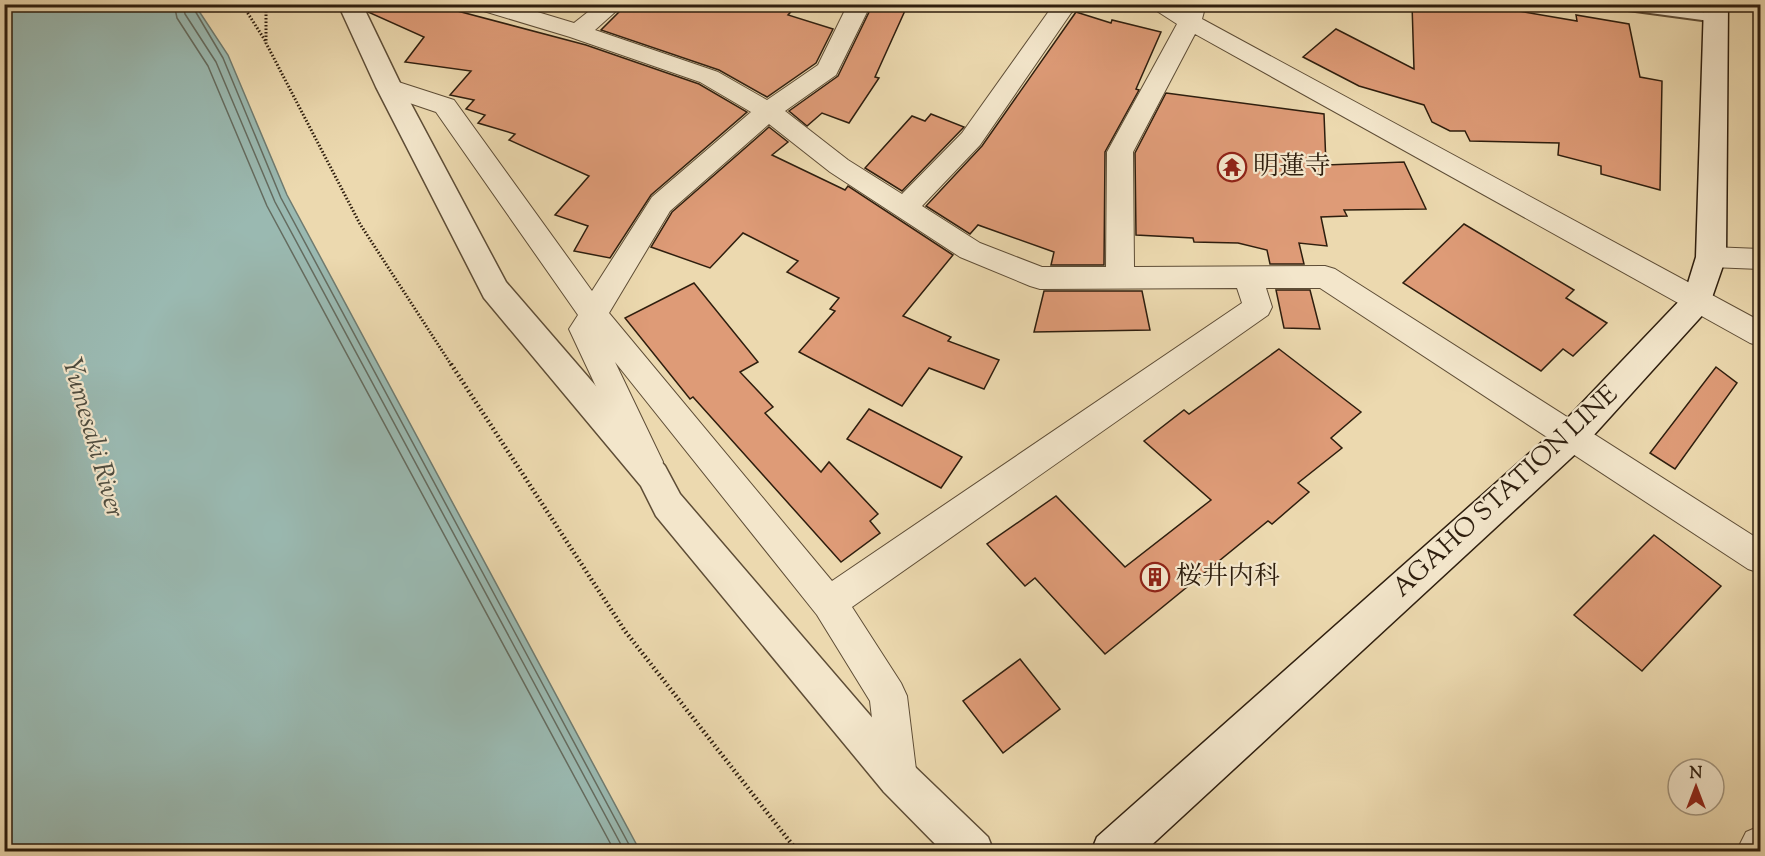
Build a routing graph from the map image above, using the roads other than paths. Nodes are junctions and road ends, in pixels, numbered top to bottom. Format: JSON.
{"nodes":[{"id":1,"x":350,"y":4,"type":"edge"},
{"id":2,"x":485,"y":4,"type":"edge"},
{"id":3,"x":613,"y":4,"type":"edge"},
{"id":4,"x":860,"y":4,"type":"edge"},
{"id":5,"x":1070,"y":4,"type":"edge"},
{"id":6,"x":1156,"y":4,"type":"edge"},
{"id":7,"x":1613,"y":4,"type":"edge"},
{"id":8,"x":1717,"y":11,"type":"edge"},
{"id":9,"x":1192,"y":13,"type":"edge"},
{"id":10,"x":578,"y":32,"type":"junction"},
{"id":11,"x":389,"y":87,"type":"junction"},
{"id":12,"x":768,"y":111,"type":"junction"},
{"id":13,"x":904,"y":208,"type":"junction"},
{"id":14,"x":1712,"y":256,"type":"junction"},
{"id":15,"x":1761,"y":259,"type":"edge"},
{"id":16,"x":1120,"y":276,"type":"junction"},
{"id":17,"x":1248,"y":277,"type":"junction"},
{"id":18,"x":1697,"y":301,"type":"junction"},
{"id":19,"x":592,"y":314,"type":"junction"},
{"id":20,"x":1761,"y":335,"type":"edge"},
{"id":21,"x":1571,"y":437,"type":"junction"},
{"id":22,"x":653,"y":476,"type":"junction"},
{"id":23,"x":1761,"y":558,"type":"edge"},
{"id":24,"x":830,"y":603,"type":"junction"},
{"id":25,"x":898,"y":777,"type":"junction"},
{"id":26,"x":1761,"y":846,"type":"edge"},
{"id":27,"x":973,"y":852,"type":"edge"},
{"id":28,"x":1112,"y":852,"type":"edge"},
{"id":29,"x":1756,"y":852,"type":"edge"}],
"edges":[{"from":1,"to":11,"type":"main road"},
{"from":2,"to":10,"type":"street"},
{"from":3,"to":10,"type":"street"},
{"from":4,"to":12,"type":"street"},
{"from":5,"to":13,"type":"street"},
{"from":6,"to":9,"type":"street"},
{"from":7,"to":8,"type":"lane"},
{"from":8,"to":14,"type":"main road","name":"AGAHO STATION LINE"},
{"from":9,"to":16,"type":"street"},
{"from":9,"to":18,"type":"street"},
{"from":10,"to":12,"type":"street"},
{"from":11,"to":19,"type":"street"},
{"from":11,"to":22,"type":"main road"},
{"from":12,"to":13,"type":"street"},
{"from":12,"to":19,"type":"street"},
{"from":13,"to":16,"type":"street"},
{"from":14,"to":15,"type":"street"},
{"from":14,"to":18,"type":"main road","name":"AGAHO STATION LINE"},
{"from":16,"to":17,"type":"street"},
{"from":17,"to":21,"type":"street"},
{"from":17,"to":24,"type":"street"},
{"from":18,"to":20,"type":"street"},
{"from":18,"to":21,"type":"main road","name":"AGAHO STATION LINE"},
{"from":19,"to":22,"type":"street"},
{"from":19,"to":24,"type":"street"},
{"from":21,"to":23,"type":"street"},
{"from":21,"to":28,"type":"main road","name":"AGAHO STATION LINE"},
{"from":22,"to":25,"type":"main road"},
{"from":24,"to":25,"type":"street"},
{"from":25,"to":27,"type":"main road"},
{"from":26,"to":29,"type":"street"}]}
